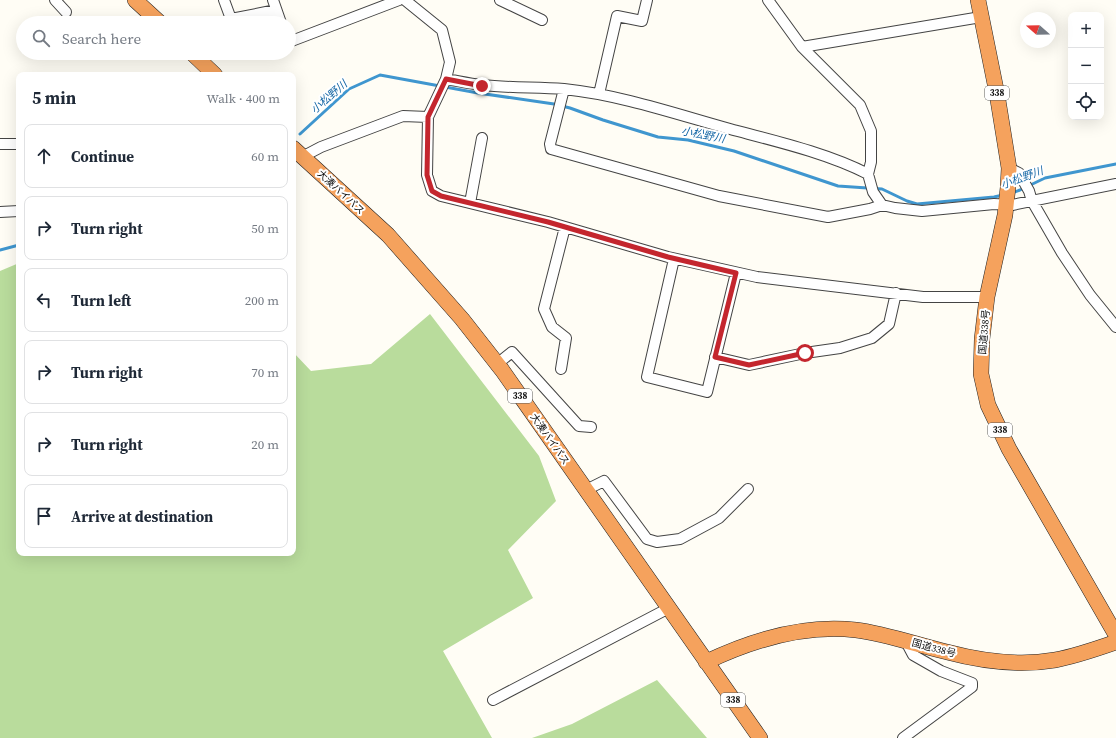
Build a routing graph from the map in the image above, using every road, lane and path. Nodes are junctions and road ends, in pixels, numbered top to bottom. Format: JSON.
{"nodes":[{"id":1,"x":55,"y":0,"type":"edge"},
{"id":2,"x":135,"y":0,"type":"edge"},
{"id":3,"x":224,"y":0,"type":"edge"},
{"id":4,"x":273,"y":0,"type":"edge"},
{"id":5,"x":399,"y":0,"type":"edge"},
{"id":6,"x":405,"y":0,"type":"edge"},
{"id":7,"x":500,"y":0,"type":"edge"},
{"id":8,"x":647,"y":0,"type":"edge"},
{"id":9,"x":768,"y":0,"type":"edge"},
{"id":10,"x":978,"y":0,"type":"edge"},
{"id":11,"x":276,"y":10,"type":"junction"},
{"id":12,"x":66,"y":12,"type":"dead end"},
{"id":13,"x":152,"y":16,"type":"edge"},
{"id":14,"x":230,"y":16,"type":"edge"},
{"id":15,"x":246,"y":16,"type":"edge"},
{"id":16,"x":278,"y":16,"type":"edge"},
{"id":17,"x":981,"y":17,"type":"junction"},
{"id":18,"x":542,"y":20,"type":"dead end"},
{"id":19,"x":296,"y":39,"type":"edge"},
{"id":20,"x":802,"y":47,"type":"junction"},
{"id":21,"x":199,"y":60,"type":"edge"},
{"id":22,"x":212,"y":72,"type":"edge"},
{"id":23,"x":446,"y":81,"type":"junction"},
{"id":24,"x":564,"y":89,"type":"junction"},
{"id":25,"x":599,"y":94,"type":"junction"},
{"id":26,"x":428,"y":117,"type":"junction"},
{"id":27,"x":482,"y":138,"type":"dead end"},
{"id":28,"x":0,"y":144,"type":"edge"},
{"id":29,"x":16,"y":144,"type":"edge"},
{"id":30,"x":298,"y":152,"type":"edge"},
{"id":31,"x":1008,"y":168,"type":"junction"},
{"id":32,"x":870,"y":183,"type":"junction"},
{"id":33,"x":1116,"y":184,"type":"edge"},
{"id":34,"x":1030,"y":196,"type":"junction"},
{"id":35,"x":1007,"y":197,"type":"junction"},
{"id":36,"x":470,"y":203,"type":"junction"},
{"id":37,"x":882,"y":204,"type":"junction"},
{"id":38,"x":16,"y":211,"type":"edge"},
{"id":39,"x":0,"y":212,"type":"edge"},
{"id":40,"x":565,"y":227,"type":"junction"},
{"id":41,"x":674,"y":259,"type":"junction"},
{"id":42,"x":736,"y":273,"type":"junction"},
{"id":43,"x":896,"y":294,"type":"junction"},
{"id":44,"x":987,"y":297,"type":"junction"},
{"id":45,"x":1116,"y":327,"type":"edge"},
{"id":46,"x":715,"y":357,"type":"junction"},
{"id":47,"x":497,"y":364,"type":"junction"},
{"id":48,"x":561,"y":369,"type":"dead end"},
{"id":49,"x":591,"y":427,"type":"dead end"},
{"id":50,"x":586,"y":490,"type":"junction"},
{"id":51,"x":748,"y":490,"type":"dead end"},
{"id":52,"x":669,"y":608,"type":"junction"},
{"id":53,"x":1116,"y":635,"type":"edge"},
{"id":54,"x":905,"y":640,"type":"junction"},
{"id":55,"x":1116,"y":642,"type":"edge"},
{"id":56,"x":706,"y":662,"type":"junction"},
{"id":57,"x":492,"y":700,"type":"dead end"},
{"id":58,"x":760,"y":738,"type":"edge"},
{"id":59,"x":903,"y":738,"type":"edge"}],
"edges":[{"from":1,"to":12,"type":"street"},
{"from":2,"to":13,"type":"highway"},
{"from":3,"to":14,"type":"street"},
{"from":4,"to":11,"type":"street"},
{"from":5,"to":19,"type":"street"},
{"from":6,"to":23,"type":"street"},
{"from":7,"to":18,"type":"street"},
{"from":8,"to":25,"type":"street"},
{"from":9,"to":20,"type":"street"},
{"from":10,"to":17,"type":"highway","name":"国道338号","number":"338"},
{"from":11,"to":15,"type":"street"},
{"from":11,"to":16,"type":"street"},
{"from":17,"to":20,"type":"street"},
{"from":17,"to":31,"type":"highway","name":"国道338号","number":"338"},
{"from":20,"to":32,"type":"street"},
{"from":21,"to":22,"type":"highway"},
{"from":23,"to":24,"type":"street"},
{"from":23,"to":26,"type":"street"},
{"from":24,"to":25,"type":"street"},
{"from":24,"to":37,"type":"street"},
{"from":25,"to":32,"type":"street"},
{"from":26,"to":30,"type":"street"},
{"from":26,"to":36,"type":"street"},
{"from":27,"to":36,"type":"street"},
{"from":28,"to":29,"type":"street"},
{"from":30,"to":47,"type":"highway","name":"大湊バイパス","number":"338"},
{"from":31,"to":34,"type":"street"},
{"from":31,"to":35,"type":"highway","name":"国道338号","number":"338"},
{"from":32,"to":37,"type":"street"},
{"from":33,"to":34,"type":"street"},
{"from":34,"to":35,"type":"street"},
{"from":34,"to":45,"type":"street"},
{"from":35,"to":37,"type":"street"},
{"from":35,"to":44,"type":"highway","name":"国道338号","number":"338"},
{"from":36,"to":40,"type":"street"},
{"from":38,"to":39,"type":"street"},
{"from":40,"to":41,"type":"street"},
{"from":40,"to":48,"type":"street"},
{"from":41,"to":42,"type":"street"},
{"from":41,"to":46,"type":"street"},
{"from":42,"to":43,"type":"street"},
{"from":42,"to":46,"type":"street"},
{"from":43,"to":44,"type":"street"},
{"from":43,"to":46,"type":"street"},
{"from":44,"to":53,"type":"highway","name":"国道338号","number":"338"},
{"from":47,"to":49,"type":"street"},
{"from":47,"to":50,"type":"highway","name":"大湊バイパス","number":"338"},
{"from":50,"to":51,"type":"street"},
{"from":50,"to":52,"type":"highway","name":"大湊バイパス","number":"338"},
{"from":52,"to":56,"type":"highway","name":"大湊バイパス","number":"338"},
{"from":52,"to":57,"type":"street"},
{"from":54,"to":55,"type":"highway","name":"国道338号"},
{"from":54,"to":56,"type":"highway","name":"国道338号"},
{"from":54,"to":59,"type":"street"},
{"from":56,"to":58,"type":"highway","name":"大湊バイパス","number":"338"}]}
